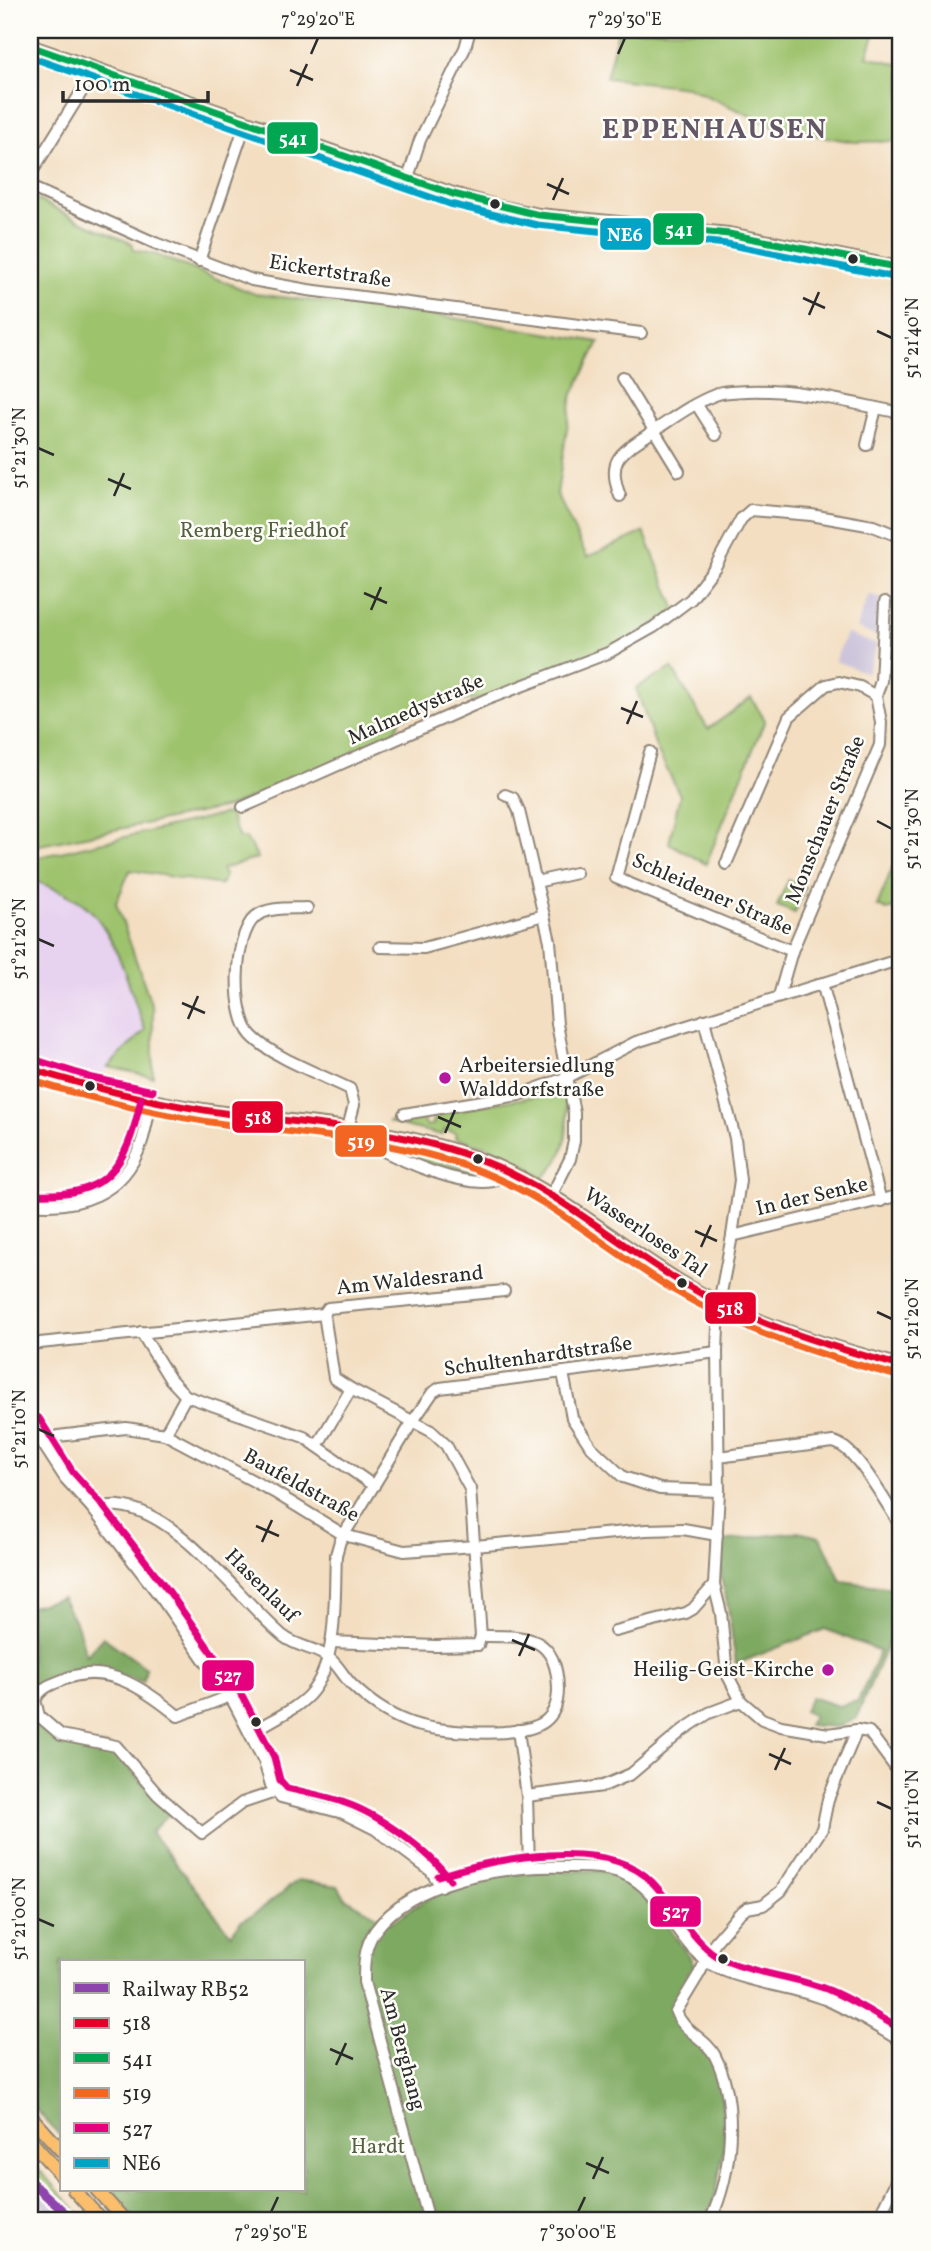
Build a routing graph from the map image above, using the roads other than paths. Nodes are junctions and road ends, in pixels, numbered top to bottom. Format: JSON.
{"nodes":[{"id":1,"x":470,"y":30,"type":"edge"},
{"id":2,"x":30,"y":46,"type":"edge"},
{"id":3,"x":95,"y":70,"type":"junction"},
{"id":4,"x":246,"y":122,"type":"junction"},
{"id":5,"x":30,"y":175,"type":"edge"},
{"id":6,"x":408,"y":178,"type":"junction"},
{"id":7,"x":30,"y":187,"type":"edge"},
{"id":8,"x":199,"y":261,"type":"junction"},
{"id":9,"x":901,"y":268,"type":"edge"},
{"id":10,"x":641,"y":333,"type":"dead end"},
{"id":11,"x":622,"y":378,"type":"dead end"},
{"id":12,"x":697,"y":405,"type":"junction"},
{"id":13,"x":876,"y":408,"type":"junction"},
{"id":14,"x":901,"y":413,"type":"edge"},
{"id":15,"x":654,"y":431,"type":"junction"},
{"id":16,"x":716,"y":435,"type":"dead end"},
{"id":17,"x":867,"y":445,"type":"dead end"},
{"id":18,"x":679,"y":471,"type":"dead end"},
{"id":19,"x":620,"y":496,"type":"dead end"},
{"id":20,"x":901,"y":537,"type":"edge"},
{"id":21,"x":885,"y":602,"type":"dead end"},
{"id":22,"x":876,"y":696,"type":"junction"},
{"id":23,"x":650,"y":752,"type":"dead end"},
{"id":24,"x":505,"y":795,"type":"dead end"},
{"id":25,"x":243,"y":807,"type":"dead end"},
{"id":26,"x":726,"y":864,"type":"dead end"},
{"id":27,"x":576,"y":873,"type":"dead end"},
{"id":28,"x":536,"y":882,"type":"junction"},
{"id":29,"x":307,"y":908,"type":"dead end"},
{"id":30,"x":544,"y":915,"type":"junction"},
{"id":31,"x":380,"y":947,"type":"dead end"},
{"id":32,"x":792,"y":951,"type":"junction"},
{"id":33,"x":901,"y":959,"type":"edge"},
{"id":34,"x":822,"y":983,"type":"junction"},
{"id":35,"x":779,"y":996,"type":"junction"},
{"id":36,"x":704,"y":1020,"type":"junction"},
{"id":37,"x":30,"y":1069,"type":"edge"},
{"id":38,"x":568,"y":1077,"type":"junction"},
{"id":39,"x":150,"y":1101,"type":"junction"},
{"id":40,"x":428,"y":1109,"type":"junction"},
{"id":41,"x":404,"y":1114,"type":"dead end"},
{"id":42,"x":431,"y":1123,"type":"dead end"},
{"id":43,"x":348,"y":1128,"type":"junction"},
{"id":44,"x":373,"y":1133,"type":"junction"},
{"id":45,"x":514,"y":1174,"type":"junction"},
{"id":46,"x":552,"y":1195,"type":"junction"},
{"id":47,"x":901,"y":1195,"type":"edge"},
{"id":48,"x":881,"y":1201,"type":"junction"},
{"id":49,"x":30,"y":1204,"type":"edge"},
{"id":50,"x":732,"y":1236,"type":"junction"},
{"id":51,"x":504,"y":1290,"type":"dead end"},
{"id":52,"x":719,"y":1303,"type":"junction"},
{"id":53,"x":324,"y":1314,"type":"junction"},
{"id":54,"x":141,"y":1332,"type":"junction"},
{"id":55,"x":30,"y":1344,"type":"edge"},
{"id":56,"x":717,"y":1352,"type":"junction"},
{"id":57,"x":901,"y":1366,"type":"edge"},
{"id":58,"x":563,"y":1373,"type":"junction"},
{"id":59,"x":351,"y":1389,"type":"junction"},
{"id":60,"x":186,"y":1396,"type":"junction"},
{"id":61,"x":413,"y":1421,"type":"junction"},
{"id":62,"x":30,"y":1423,"type":"edge"},
{"id":63,"x":165,"y":1434,"type":"junction"},
{"id":64,"x":43,"y":1441,"type":"junction"},
{"id":65,"x":317,"y":1446,"type":"junction"},
{"id":66,"x":718,"y":1457,"type":"junction"},
{"id":67,"x":373,"y":1486,"type":"junction"},
{"id":68,"x":719,"y":1491,"type":"junction"},
{"id":69,"x":92,"y":1508,"type":"junction"},
{"id":70,"x":901,"y":1526,"type":"edge"},
{"id":71,"x":344,"y":1535,"type":"junction"},
{"id":72,"x":717,"y":1535,"type":"junction"},
{"id":73,"x":475,"y":1546,"type":"junction"},
{"id":74,"x":714,"y":1585,"type":"junction"},
{"id":75,"x":615,"y":1631,"type":"dead end"},
{"id":76,"x":481,"y":1636,"type":"junction"},
{"id":77,"x":331,"y":1642,"type":"junction"},
{"id":78,"x":328,"y":1657,"type":"junction"},
{"id":79,"x":230,"y":1696,"type":"junction"},
{"id":80,"x":741,"y":1701,"type":"junction"},
{"id":81,"x":518,"y":1730,"type":"junction"},
{"id":82,"x":858,"y":1730,"type":"junction"},
{"id":83,"x":250,"y":1733,"type":"junction"},
{"id":84,"x":901,"y":1775,"type":"edge"},
{"id":85,"x":275,"y":1792,"type":"junction"},
{"id":86,"x":527,"y":1796,"type":"junction"},
{"id":87,"x":528,"y":1866,"type":"junction"},
{"id":88,"x":441,"y":1886,"type":"junction"},
{"id":89,"x":705,"y":1961,"type":"junction"},
{"id":90,"x":901,"y":2041,"type":"edge"},
{"id":91,"x":30,"y":2116,"type":"edge"},
{"id":92,"x":30,"y":2140,"type":"edge"},
{"id":93,"x":60,"y":2149,"type":"edge"},
{"id":94,"x":901,"y":2171,"type":"edge"},
{"id":95,"x":60,"y":2174,"type":"edge"},
{"id":96,"x":76,"y":2192,"type":"edge"},
{"id":97,"x":99,"y":2192,"type":"edge"},
{"id":98,"x":102,"y":2221,"type":"edge"},
{"id":99,"x":125,"y":2221,"type":"edge"},
{"id":100,"x":429,"y":2221,"type":"edge"},
{"id":101,"x":710,"y":2221,"type":"edge"},
{"id":102,"x":877,"y":2221,"type":"edge"}],
"edges":[{"from":1,"to":6,"type":"street"},
{"from":2,"to":3,"type":"main road"},
{"from":3,"to":4,"type":"main road"},
{"from":3,"to":5,"type":"street"},
{"from":4,"to":6,"type":"main road"},
{"from":4,"to":8,"type":"street"},
{"from":6,"to":9,"type":"main road"},
{"from":7,"to":8,"type":"street","name":"Eickertstraße"},
{"from":8,"to":10,"type":"street","name":"Eickertstraße"},
{"from":11,"to":15,"type":"street"},
{"from":12,"to":13,"type":"street"},
{"from":12,"to":15,"type":"street"},
{"from":12,"to":16,"type":"street"},
{"from":13,"to":14,"type":"street"},
{"from":13,"to":17,"type":"street"},
{"from":15,"to":18,"type":"street"},
{"from":15,"to":19,"type":"street"},
{"from":20,"to":25,"type":"street","name":"Malmedystraße"},
{"from":21,"to":22,"type":"street","name":"Monschauer Straße"},
{"from":22,"to":26,"type":"street"},
{"from":22,"to":32,"type":"street","name":"Monschauer Straße"},
{"from":23,"to":32,"type":"street","name":"Schleidener Straße"},
{"from":24,"to":28,"type":"street"},
{"from":27,"to":28,"type":"street"},
{"from":28,"to":30,"type":"street"},
{"from":29,"to":43,"type":"street"},
{"from":30,"to":31,"type":"street"},
{"from":30,"to":38,"type":"street"},
{"from":32,"to":35,"type":"street","name":"Monschauer Straße"},
{"from":33,"to":34,"type":"street"},
{"from":34,"to":35,"type":"street"},
{"from":34,"to":48,"type":"street"},
{"from":35,"to":36,"type":"street"},
{"from":36,"to":38,"type":"street"},
{"from":36,"to":50,"type":"street"},
{"from":37,"to":39,"type":"main road","name":"Wasserloses Tal"},
{"from":38,"to":40,"type":"street"},
{"from":38,"to":46,"type":"street"},
{"from":39,"to":43,"type":"main road","name":"Wasserloses Tal"},
{"from":39,"to":49,"type":"street"},
{"from":40,"to":41,"type":"street"},
{"from":40,"to":42,"type":"street"},
{"from":43,"to":44,"type":"main road","name":"Wasserloses Tal"},
{"from":44,"to":45,"type":"main road","name":"Wasserloses Tal"},
{"from":44,"to":45,"type":"street"},
{"from":45,"to":46,"type":"main road","name":"Wasserloses Tal"},
{"from":46,"to":52,"type":"main road","name":"Wasserloses Tal"},
{"from":47,"to":48,"type":"street","name":"In der Senke"},
{"from":48,"to":50,"type":"street","name":"In der Senke"},
{"from":50,"to":52,"type":"street"},
{"from":51,"to":53,"type":"street","name":"Am Waldesrand"},
{"from":52,"to":56,"type":"street"},
{"from":52,"to":57,"type":"main road","name":"Wasserloses Tal"},
{"from":53,"to":54,"type":"street","name":"Am Waldesrand"},
{"from":53,"to":59,"type":"street","name":"Am Waldesrand"},
{"from":54,"to":55,"type":"street","name":"Am Waldesrand"},
{"from":54,"to":60,"type":"street"},
{"from":56,"to":58,"type":"street","name":"Schultenhardtstraße"},
{"from":56,"to":66,"type":"street"},
{"from":58,"to":61,"type":"street","name":"Schultenhardtstraße"},
{"from":58,"to":68,"type":"street"},
{"from":59,"to":61,"type":"street","name":"Am Waldesrand"},
{"from":59,"to":65,"type":"street"},
{"from":60,"to":63,"type":"street"},
{"from":60,"to":65,"type":"street"},
{"from":61,"to":67,"type":"street","name":"Schultenhardtstraße"},
{"from":61,"to":73,"type":"street","name":"Am Waldesrand"},
{"from":62,"to":64,"type":"street"},
{"from":63,"to":64,"type":"street","name":"Baufeldstraße"},
{"from":63,"to":71,"type":"street","name":"Baufeldstraße"},
{"from":64,"to":69,"type":"street"},
{"from":65,"to":67,"type":"street"},
{"from":66,"to":68,"type":"street"},
{"from":66,"to":70,"type":"street"},
{"from":67,"to":71,"type":"street","name":"Schultenhardtstraße"},
{"from":68,"to":72,"type":"street"},
{"from":69,"to":78,"type":"street","name":"Hasenlauf"},
{"from":69,"to":79,"type":"street"},
{"from":71,"to":73,"type":"street","name":"Baufeldstraße"},
{"from":71,"to":77,"type":"street","name":"Schultenhardtstraße"},
{"from":72,"to":73,"type":"street","name":"Baufeldstraße"},
{"from":72,"to":74,"type":"street"},
{"from":73,"to":76,"type":"street","name":"Am Waldesrand"},
{"from":74,"to":75,"type":"street"},
{"from":74,"to":80,"type":"street"},
{"from":76,"to":77,"type":"street","name":"Hasenlauf"},
{"from":76,"to":81,"type":"street","name":"Hasenlauf"},
{"from":77,"to":78,"type":"street","name":"Schultenhardtstraße"},
{"from":78,"to":81,"type":"street","name":"Hasenlauf"},
{"from":78,"to":83,"type":"street","name":"Schultenhardtstraße"},
{"from":79,"to":83,"type":"street"},
{"from":79,"to":85,"type":"street"},
{"from":80,"to":82,"type":"street"},
{"from":80,"to":86,"type":"street"},
{"from":81,"to":86,"type":"street"},
{"from":82,"to":84,"type":"street"},
{"from":82,"to":89,"type":"street"},
{"from":83,"to":85,"type":"street"},
{"from":85,"to":88,"type":"street"},
{"from":86,"to":87,"type":"street"},
{"from":87,"to":88,"type":"street","name":"Am Berghang"},
{"from":87,"to":89,"type":"street","name":"Am Berghang"},
{"from":88,"to":100,"type":"street","name":"Am Berghang"},
{"from":89,"to":90,"type":"street"},
{"from":89,"to":101,"type":"street"},
{"from":91,"to":93,"type":"main road"},
{"from":92,"to":95,"type":"main road"},
{"from":94,"to":102,"type":"street"},
{"from":96,"to":98,"type":"main road"},
{"from":97,"to":99,"type":"main road"}]}
